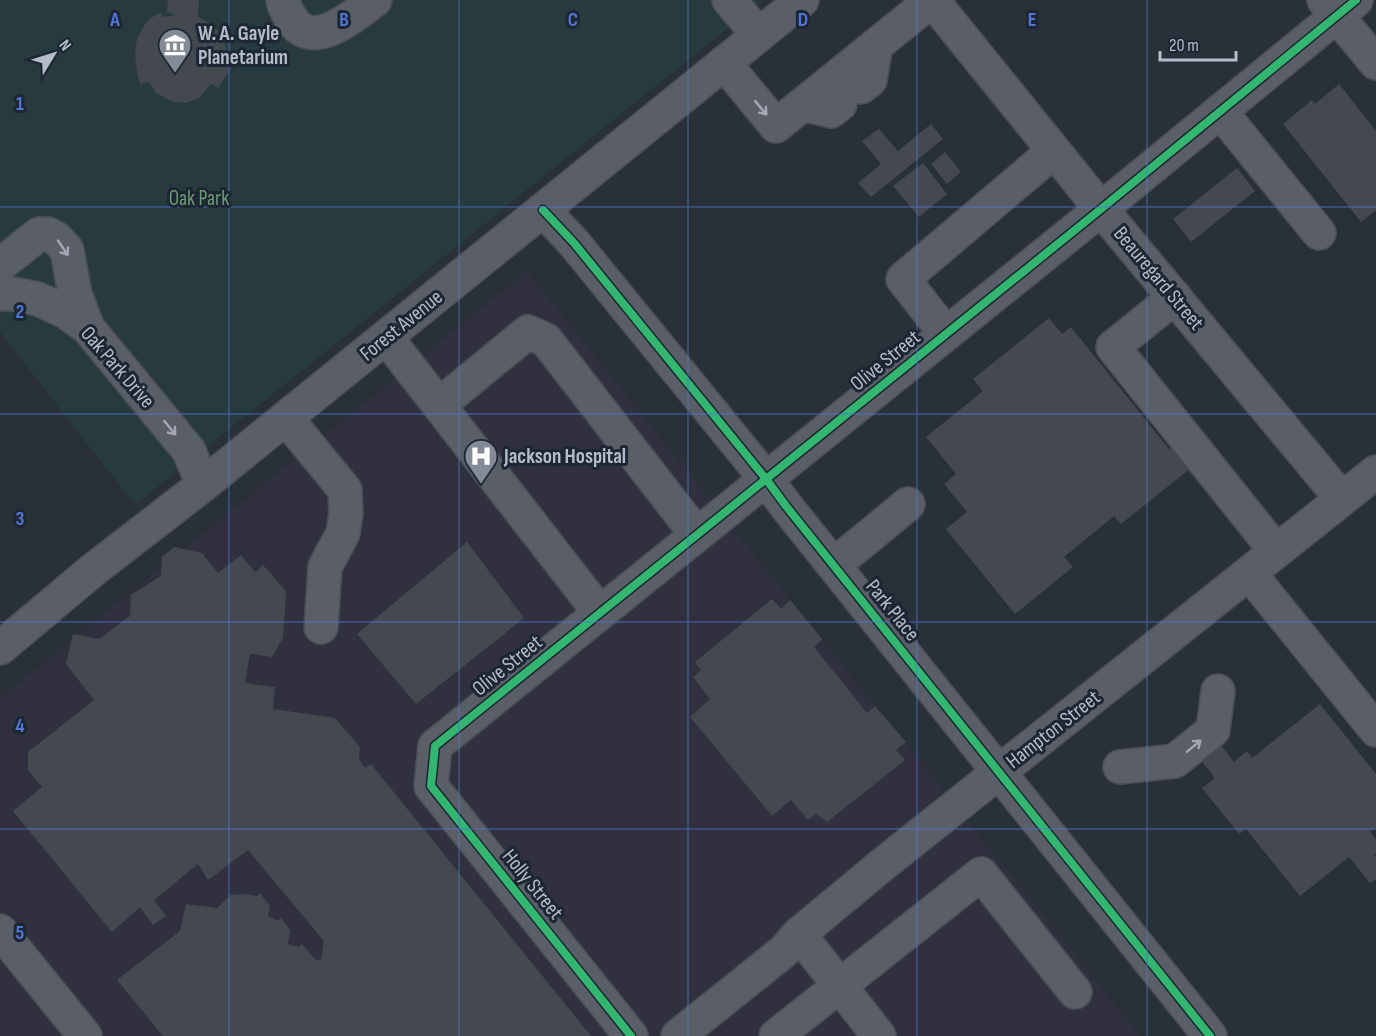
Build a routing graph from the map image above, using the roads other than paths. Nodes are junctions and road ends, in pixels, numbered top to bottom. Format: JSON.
{"nodes":[{"id":1,"x":283,"y":0,"type":"edge"},
{"id":2,"x":375,"y":0,"type":"edge"},
{"id":3,"x":729,"y":0,"type":"edge"},
{"id":4,"x":802,"y":0,"type":"edge"},
{"id":5,"x":932,"y":0,"type":"edge"},
{"id":6,"x":1339,"y":5,"type":"edge"},
{"id":7,"x":759,"y":35,"type":"junction"},
{"id":8,"x":876,"y":45,"type":"junction"},
{"id":9,"x":724,"y":63,"type":"junction"},
{"id":10,"x":1376,"y":63,"type":"edge"},
{"id":11,"x":803,"y":104,"type":"junction"},
{"id":12,"x":1220,"y":111,"type":"junction"},
{"id":13,"x":1054,"y":151,"type":"junction"},
{"id":14,"x":1101,"y":209,"type":"junction"},
{"id":15,"x":543,"y":210,"type":"junction"},
{"id":16,"x":1319,"y":233,"type":"dead end"},
{"id":17,"x":0,"y":265,"type":"edge"},
{"id":18,"x":0,"y":294,"type":"edge"},
{"id":19,"x":1175,"y":297,"type":"junction"},
{"id":20,"x":88,"y":328,"type":"junction"},
{"id":21,"x":946,"y":334,"type":"junction"},
{"id":22,"x":386,"y":337,"type":"junction"},
{"id":23,"x":440,"y":405,"type":"junction"},
{"id":24,"x":286,"y":418,"type":"junction"},
{"id":25,"x":1376,"y":472,"type":"edge"},
{"id":26,"x":766,"y":479,"type":"junction"},
{"id":27,"x":203,"y":485,"type":"junction"},
{"id":28,"x":1342,"y":499,"type":"junction"},
{"id":29,"x":908,"y":504,"type":"dead end"},
{"id":30,"x":697,"y":535,"type":"junction"},
{"id":31,"x":1276,"y":551,"type":"junction"},
{"id":32,"x":834,"y":565,"type":"junction"},
{"id":33,"x":1249,"y":573,"type":"junction"},
{"id":34,"x":600,"y":613,"type":"junction"},
{"id":35,"x":321,"y":627,"type":"dead end"},
{"id":36,"x":0,"y":648,"type":"edge"},
{"id":37,"x":1218,"y":691,"type":"dead end"},
{"id":38,"x":1376,"y":730,"type":"edge"},
{"id":39,"x":435,"y":746,"type":"joint"},
{"id":40,"x":1120,"y":768,"type":"dead end"},
{"id":41,"x":999,"y":771,"type":"junction"},
{"id":42,"x":0,"y":931,"type":"edge"},
{"id":43,"x":799,"y":934,"type":"junction"},
{"id":44,"x":839,"y":987,"type":"junction"},
{"id":45,"x":1075,"y":992,"type":"dead end"},
{"id":46,"x":85,"y":1036,"type":"edge"},
{"id":47,"x":631,"y":1036,"type":"edge"},
{"id":48,"x":678,"y":1036,"type":"edge"},
{"id":49,"x":776,"y":1036,"type":"edge"},
{"id":50,"x":879,"y":1036,"type":"edge"},
{"id":51,"x":1210,"y":1036,"type":"edge"}],
"edges":[{"from":1,"to":2,"type":"street"},
{"from":3,"to":7,"type":"street"},
{"from":4,"to":7,"type":"street","name":"Forest Avenue"},
{"from":5,"to":8,"type":"street"},
{"from":5,"to":13,"type":"street","name":"Beauregard Street"},
{"from":6,"to":10,"type":"street"},
{"from":6,"to":12,"type":"street","name":"Olive Street"},
{"from":7,"to":9,"type":"street","name":"Forest Avenue"},
{"from":8,"to":11,"type":"street"},
{"from":8,"to":11,"type":"street"},
{"from":9,"to":11,"type":"street","one_way":true},
{"from":9,"to":15,"type":"street","name":"Forest Avenue"},
{"from":12,"to":14,"type":"street","name":"Olive Street"},
{"from":12,"to":16,"type":"street"},
{"from":13,"to":14,"type":"street","name":"Beauregard Street"},
{"from":13,"to":21,"type":"street"},
{"from":14,"to":19,"type":"street","name":"Beauregard Street"},
{"from":14,"to":21,"type":"street","name":"Olive Street"},
{"from":15,"to":22,"type":"street","name":"Forest Avenue"},
{"from":15,"to":26,"type":"street","name":"Park Place"},
{"from":17,"to":20,"type":"street","one_way":true},
{"from":18,"to":20,"type":"street","name":"Oak Park Drive"},
{"from":19,"to":28,"type":"street","name":"Beauregard Street"},
{"from":19,"to":31,"type":"street"},
{"from":20,"to":27,"type":"street","name":"Oak Park Drive","one_way":true},
{"from":21,"to":26,"type":"street","name":"Olive Street"},
{"from":22,"to":23,"type":"street"},
{"from":22,"to":24,"type":"street","name":"Forest Avenue"},
{"from":23,"to":30,"type":"street"},
{"from":23,"to":34,"type":"street"},
{"from":24,"to":27,"type":"street","name":"Forest Avenue"},
{"from":24,"to":35,"type":"street"},
{"from":25,"to":28,"type":"street","name":"Hampton Street"},
{"from":26,"to":30,"type":"street","name":"Olive Street"},
{"from":26,"to":32,"type":"street","name":"Park Place"},
{"from":27,"to":36,"type":"street","name":"Forest Avenue"},
{"from":28,"to":31,"type":"street","name":"Hampton Street"},
{"from":29,"to":32,"type":"street"},
{"from":30,"to":34,"type":"street","name":"Olive Street"},
{"from":31,"to":33,"type":"street","name":"Hampton Street"},
{"from":32,"to":41,"type":"street","name":"Park Place"},
{"from":33,"to":38,"type":"street"},
{"from":33,"to":41,"type":"street","name":"Hampton Street"},
{"from":34,"to":39,"type":"street","name":"Olive Street"},
{"from":40,"to":37,"type":"street","one_way":true},
{"from":39,"to":47,"type":"street","name":"Holly Street"},
{"from":41,"to":43,"type":"street","name":"Hampton Street"},
{"from":41,"to":51,"type":"street","name":"Park Place"},
{"from":42,"to":46,"type":"street"},
{"from":43,"to":44,"type":"street"},
{"from":43,"to":48,"type":"street","name":"Hampton Street"},
{"from":44,"to":45,"type":"street"},
{"from":44,"to":49,"type":"street"},
{"from":44,"to":50,"type":"street"}]}
